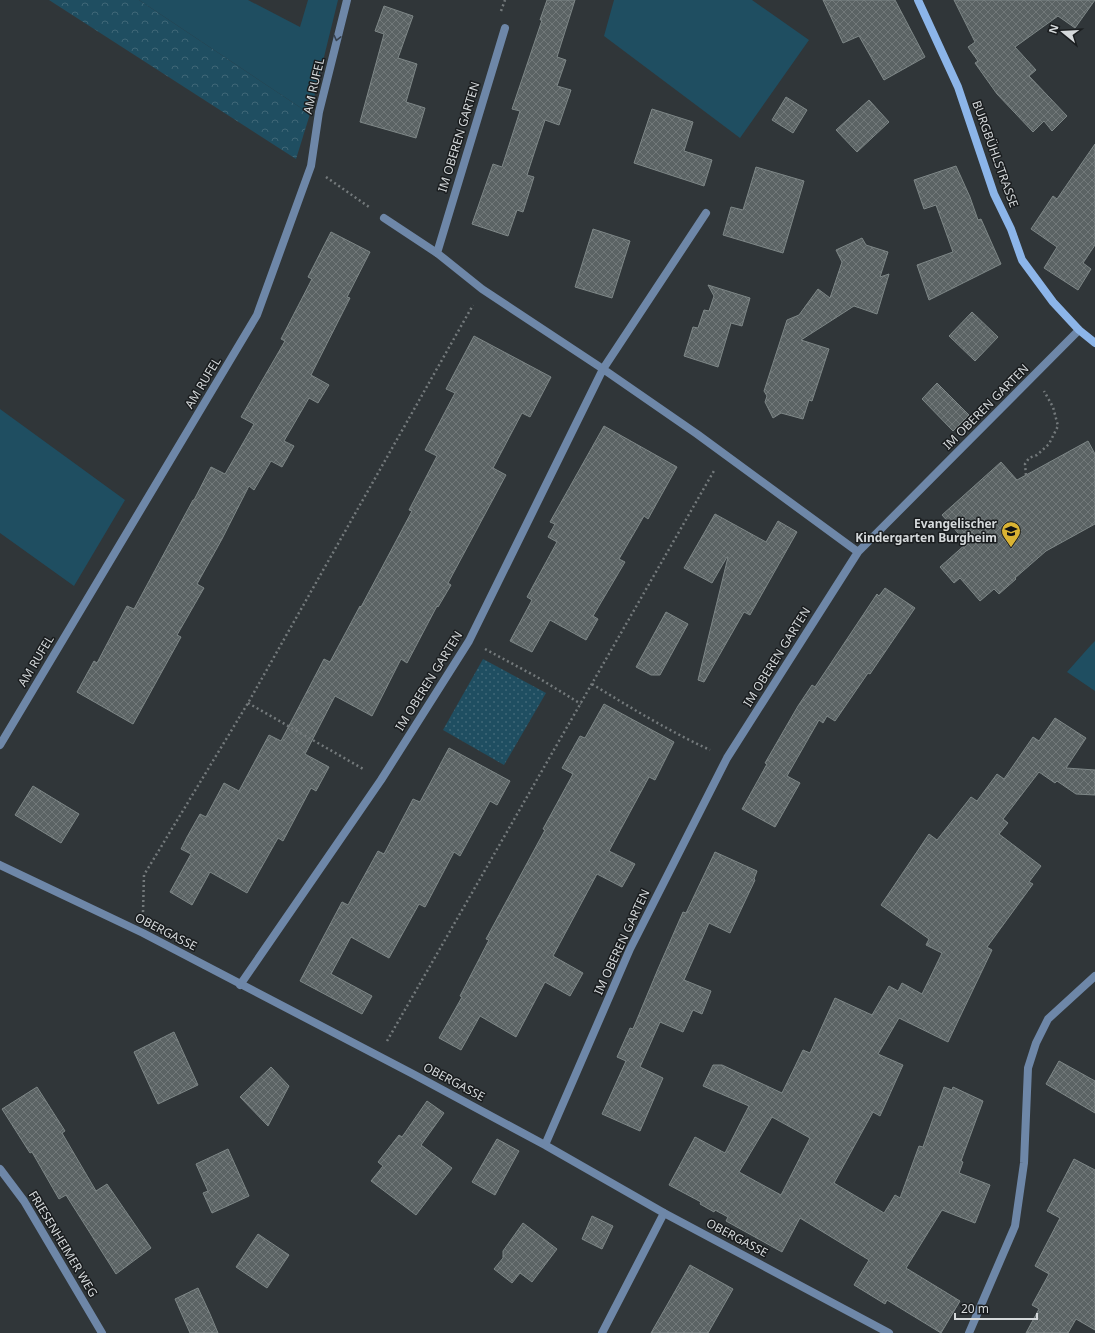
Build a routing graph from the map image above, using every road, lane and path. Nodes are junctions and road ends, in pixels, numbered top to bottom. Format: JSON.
{"nodes":[{"id":1,"x":347,"y":0,"type":"edge"},
{"id":2,"x":918,"y":0,"type":"edge"},
{"id":3,"x":505,"y":28,"type":"dead end"},
{"id":4,"x":311,"y":166,"type":"junction"},
{"id":5,"x":706,"y":213,"type":"dead end"},
{"id":6,"x":384,"y":218,"type":"joint"},
{"id":7,"x":437,"y":253,"type":"junction"},
{"id":8,"x":482,"y":289,"type":"junction"},
{"id":9,"x":1079,"y":330,"type":"junction"},
{"id":10,"x":1095,"y":343,"type":"edge"},
{"id":11,"x":603,"y":369,"type":"junction"},
{"id":12,"x":1035,"y":375,"type":"junction"},
{"id":13,"x":724,"y":453,"type":"junction"},
{"id":14,"x":1026,"y":475,"type":"dead end"},
{"id":15,"x":858,"y":552,"type":"junction"},
{"id":16,"x":468,"y":641,"type":"junction"},
{"id":17,"x":592,"y":684,"type":"junction"},
{"id":18,"x":248,"y":703,"type":"junction"},
{"id":19,"x":581,"y":704,"type":"junction"},
{"id":20,"x":0,"y":745,"type":"edge"},
{"id":21,"x":727,"y":758,"type":"junction"},
{"id":22,"x":381,"y":780,"type":"junction"},
{"id":23,"x":0,"y":865,"type":"edge"},
{"id":24,"x":143,"y":933,"type":"junction"},
{"id":25,"x":1095,"y":976,"type":"edge"},
{"id":26,"x":240,"y":985,"type":"junction"},
{"id":27,"x":378,"y":1057,"type":"junction"},
{"id":28,"x":545,"y":1145,"type":"junction"},
{"id":29,"x":0,"y":1169,"type":"edge"},
{"id":30,"x":664,"y":1213,"type":"junction"},
{"id":31,"x":102,"y":1333,"type":"edge"},
{"id":32,"x":602,"y":1333,"type":"edge"},
{"id":33,"x":889,"y":1333,"type":"edge"},
{"id":34,"x":968,"y":1333,"type":"edge"}],
"edges":[{"from":1,"to":4,"type":"street","name":"AM RUFEL","one_way":true},
{"from":2,"to":9,"type":"street","name":"BURGBÜHLSTRASSE"},
{"from":3,"to":7,"type":"street","name":"IM OBEREN GARTEN"},
{"from":4,"to":6,"type":"path"},
{"from":4,"to":20,"type":"street","name":"AM RUFEL"},
{"from":5,"to":11,"type":"street","name":"IM OBEREN GARTEN"},
{"from":6,"to":7,"type":"street"},
{"from":7,"to":8,"type":"street"},
{"from":8,"to":11,"type":"street"},
{"from":8,"to":18,"type":"path"},
{"from":9,"to":10,"type":"street","name":"BURGBÜHLSTRASSE"},
{"from":9,"to":12,"type":"street","name":"IM OBEREN GARTEN"},
{"from":11,"to":13,"type":"street"},
{"from":11,"to":16,"type":"street","name":"IM OBEREN GARTEN"},
{"from":12,"to":14,"type":"path"},
{"from":12,"to":15,"type":"street","name":"IM OBEREN GARTEN"},
{"from":13,"to":15,"type":"street"},
{"from":13,"to":17,"type":"path"},
{"from":15,"to":21,"type":"street","name":"IM OBEREN GARTEN"},
{"from":16,"to":19,"type":"path"},
{"from":16,"to":22,"type":"street","name":"IM OBEREN GARTEN"},
{"from":17,"to":19,"type":"path"},
{"from":17,"to":21,"type":"path"},
{"from":18,"to":22,"type":"path"},
{"from":18,"to":24,"type":"path"},
{"from":19,"to":27,"type":"path"},
{"from":21,"to":28,"type":"street","name":"IM OBEREN GARTEN"},
{"from":22,"to":26,"type":"street","name":"IM OBEREN GARTEN"},
{"from":23,"to":24,"type":"street","name":"OBERGASSE"},
{"from":24,"to":26,"type":"street","name":"OBERGASSE"},
{"from":25,"to":34,"type":"street"},
{"from":26,"to":27,"type":"street","name":"OBERGASSE"},
{"from":27,"to":28,"type":"street","name":"OBERGASSE"},
{"from":28,"to":30,"type":"street","name":"OBERGASSE"},
{"from":29,"to":31,"type":"street","name":"FRIESENHEIMER WEG"},
{"from":30,"to":32,"type":"street"},
{"from":30,"to":33,"type":"street","name":"OBERGASSE"}]}
